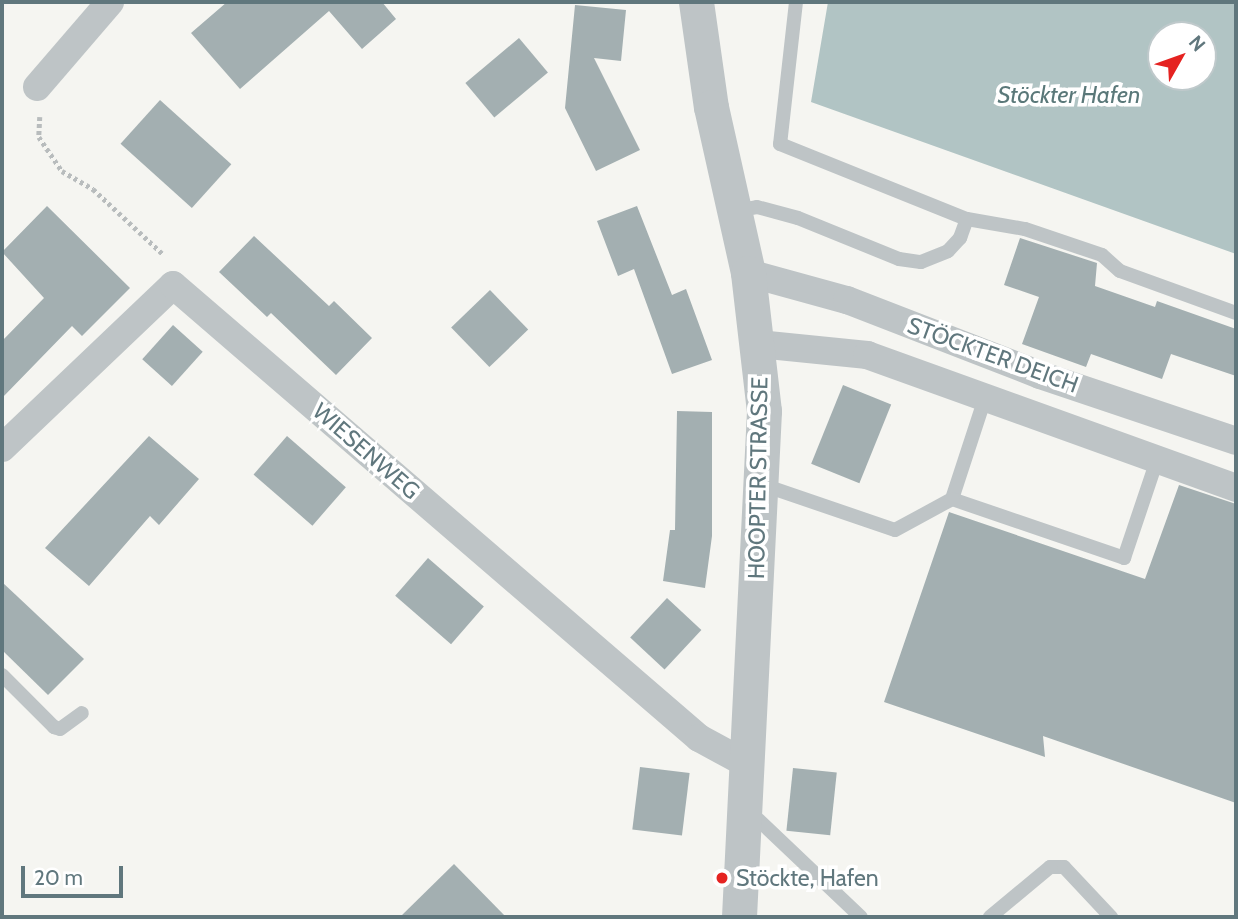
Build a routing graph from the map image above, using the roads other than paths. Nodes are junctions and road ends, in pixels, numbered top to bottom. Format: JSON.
{"nodes":[{"id":1,"x":110,"y":2,"type":"edge"},
{"id":2,"x":696,"y":2,"type":"edge"},
{"id":3,"x":796,"y":2,"type":"edge"},
{"id":4,"x":37,"y":87,"type":"road end"},
{"id":5,"x":735,"y":211,"type":"junction"},
{"id":6,"x":967,"y":219,"type":"junction"},
{"id":7,"x":748,"y":273,"type":"junction"},
{"id":8,"x":1236,"y":313,"type":"edge"},
{"id":9,"x":759,"y":344,"type":"junction"},
{"id":10,"x":985,"y":398,"type":"junction"},
{"id":11,"x":1236,"y":441,"type":"edge"},
{"id":12,"x":2,"y":448,"type":"edge"},
{"id":13,"x":1157,"y":460,"type":"junction"},
{"id":14,"x":763,"y":485,"type":"junction"},
{"id":15,"x":1236,"y":488,"type":"edge"},
{"id":16,"x":952,"y":499,"type":"junction"},
{"id":17,"x":2,"y":675,"type":"edge"},
{"id":18,"x":82,"y":713,"type":"dead end"},
{"id":19,"x":745,"y":763,"type":"junction"},
{"id":20,"x":744,"y":806,"type":"junction"},
{"id":21,"x":739,"y":917,"type":"edge"},
{"id":22,"x":861,"y":917,"type":"edge"},
{"id":23,"x":990,"y":917,"type":"edge"},
{"id":24,"x":1111,"y":917,"type":"edge"}],
"edges":[{"from":1,"to":4,"type":"street"},
{"from":2,"to":5,"type":"street","name":"HOOPTER STRASSE"},
{"from":3,"to":6,"type":"lane"},
{"from":5,"to":6,"type":"lane"},
{"from":5,"to":7,"type":"street","name":"HOOPTER STRASSE"},
{"from":6,"to":8,"type":"lane"},
{"from":7,"to":9,"type":"street","name":"HOOPTER STRASSE"},
{"from":7,"to":11,"type":"street","name":"STÖCKTER DEICH"},
{"from":9,"to":10,"type":"street"},
{"from":9,"to":14,"type":"street","name":"HOOPTER STRASSE"},
{"from":10,"to":13,"type":"street"},
{"from":10,"to":16,"type":"lane"},
{"from":12,"to":19,"type":"street","name":"WIESENWEG"},
{"from":13,"to":15,"type":"street"},
{"from":13,"to":16,"type":"lane"},
{"from":14,"to":16,"type":"lane"},
{"from":14,"to":19,"type":"street","name":"HOOPTER STRASSE"},
{"from":17,"to":18,"type":"lane"},
{"from":19,"to":20,"type":"street","name":"HOOPTER STRASSE"},
{"from":20,"to":21,"type":"street","name":"HOOPTER STRASSE"},
{"from":20,"to":22,"type":"lane"},
{"from":23,"to":24,"type":"lane"}]}
